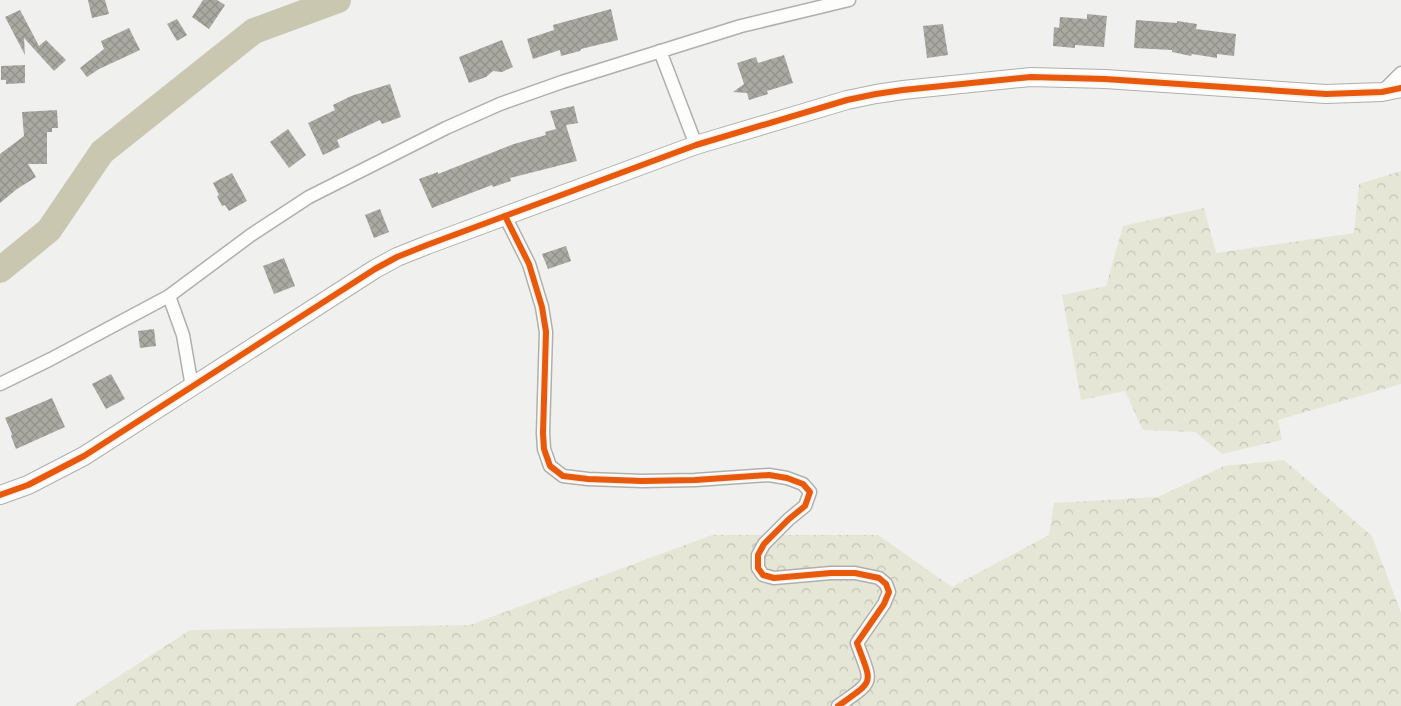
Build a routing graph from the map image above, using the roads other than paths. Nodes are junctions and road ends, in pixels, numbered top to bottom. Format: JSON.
{"nodes":[{"id":1,"x":849,"y":0,"type":"edge"},
{"id":2,"x":660,"y":51,"type":"junction"},
{"id":3,"x":1401,"y":73,"type":"edge"},
{"id":4,"x":1401,"y":88,"type":"edge"},
{"id":5,"x":1382,"y":92,"type":"junction"},
{"id":6,"x":696,"y":145,"type":"junction"},
{"id":7,"x":505,"y":216,"type":"junction"},
{"id":8,"x":169,"y":296,"type":"junction"},
{"id":9,"x":0,"y":384,"type":"edge"},
{"id":10,"x":192,"y":387,"type":"junction"},
{"id":11,"x":0,"y":496,"type":"edge"},
{"id":12,"x":838,"y":706,"type":"edge"}],
"edges":[{"from":1,"to":2,"type":"street"},
{"from":2,"to":6,"type":"street"},
{"from":2,"to":8,"type":"street"},
{"from":3,"to":5,"type":"street"},
{"from":4,"to":5,"type":"street"},
{"from":5,"to":6,"type":"street"},
{"from":6,"to":7,"type":"street"},
{"from":7,"to":10,"type":"street"},
{"from":7,"to":12,"type":"street"},
{"from":8,"to":9,"type":"street"},
{"from":8,"to":10,"type":"street"},
{"from":10,"to":11,"type":"street"}]}
